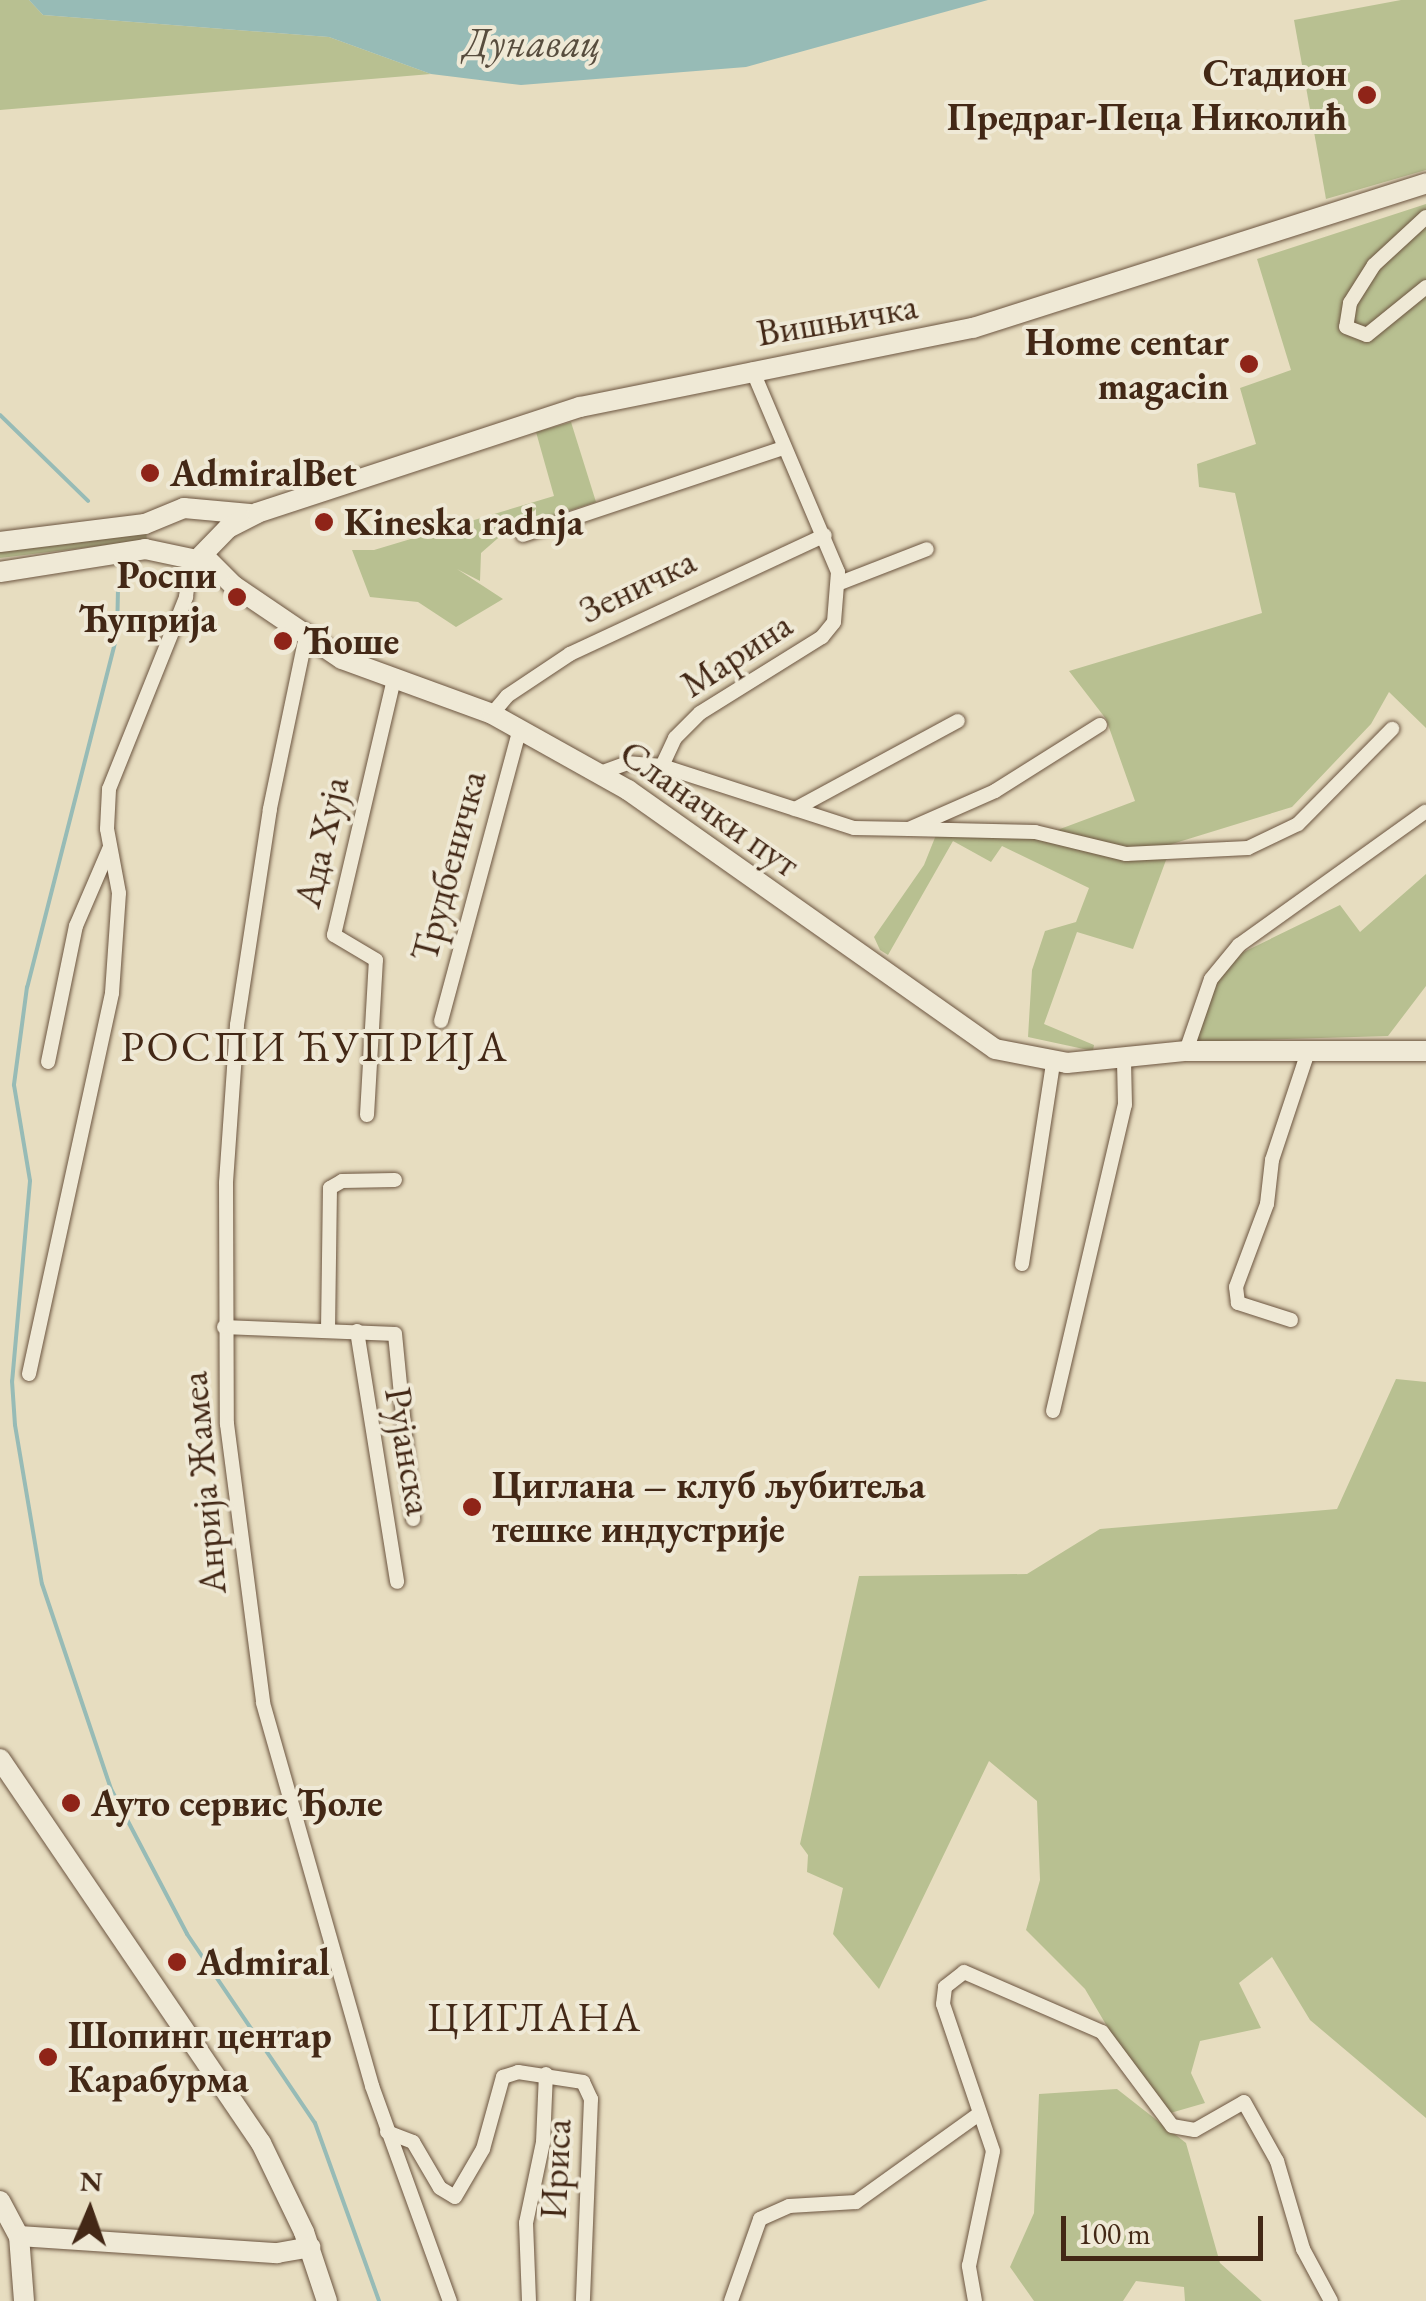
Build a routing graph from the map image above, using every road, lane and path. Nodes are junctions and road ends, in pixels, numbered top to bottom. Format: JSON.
{"nodes":[{"id":1,"x":1426,"y":183,"type":"edge"},
{"id":2,"x":1426,"y":216,"type":"edge"},
{"id":3,"x":1426,"y":286,"type":"edge"},
{"id":4,"x":752,"y":369,"type":"junction"},
{"id":5,"x":783,"y":448,"type":"junction"},
{"id":6,"x":198,"y":510,"type":"junction"},
{"id":7,"x":257,"y":513,"type":"junction"},
{"id":8,"x":170,"y":514,"type":"junction"},
{"id":9,"x":523,"y":535,"type":"dead end"},
{"id":10,"x":825,"y":536,"type":"junction"},
{"id":11,"x":0,"y":542,"type":"edge"},
{"id":12,"x":927,"y":549,"type":"dead end"},
{"id":13,"x":202,"y":553,"type":"junction"},
{"id":14,"x":168,"y":554,"type":"junction"},
{"id":15,"x":0,"y":572,"type":"edge"},
{"id":16,"x":840,"y":583,"type":"junction"},
{"id":17,"x":306,"y":636,"type":"junction"},
{"id":18,"x":394,"y":680,"type":"junction"},
{"id":19,"x":492,"y":714,"type":"junction"},
{"id":20,"x":958,"y":720,"type":"dead end"},
{"id":21,"x":1100,"y":725,"type":"dead end"},
{"id":22,"x":520,"y":728,"type":"junction"},
{"id":23,"x":1392,"y":729,"type":"dead end"},
{"id":24,"x":662,"y":766,"type":"junction"},
{"id":25,"x":600,"y":772,"type":"junction"},
{"id":26,"x":796,"y":809,"type":"junction"},
{"id":27,"x":1425,"y":812,"type":"edge"},
{"id":28,"x":910,"y":829,"type":"junction"},
{"id":29,"x":110,"y":846,"type":"junction"},
{"id":30,"x":441,"y":1022,"type":"dead end"},
{"id":31,"x":1308,"y":1048,"type":"junction"},
{"id":32,"x":1186,"y":1051,"type":"junction"},
{"id":33,"x":1426,"y":1051,"type":"edge"},
{"id":34,"x":1124,"y":1061,"type":"junction"},
{"id":35,"x":48,"y":1062,"type":"dead end"},
{"id":36,"x":1053,"y":1062,"type":"junction"},
{"id":37,"x":367,"y":1114,"type":"dead end"},
{"id":38,"x":394,"y":1180,"type":"dead end"},
{"id":39,"x":1022,"y":1264,"type":"dead end"},
{"id":40,"x":1291,"y":1320,"type":"dead end"},
{"id":41,"x":224,"y":1326,"type":"junction"},
{"id":42,"x":328,"y":1330,"type":"junction"},
{"id":43,"x":358,"y":1331,"type":"junction"},
{"id":44,"x":29,"y":1374,"type":"dead end"},
{"id":45,"x":1053,"y":1411,"type":"dead end"},
{"id":46,"x":413,"y":1518,"type":"dead end"},
{"id":47,"x":397,"y":1582,"type":"dead end"},
{"id":48,"x":0,"y":1759,"type":"edge"},
{"id":49,"x":546,"y":2074,"type":"junction"},
{"id":50,"x":980,"y":2114,"type":"junction"},
{"id":51,"x":387,"y":2132,"type":"junction"},
{"id":52,"x":0,"y":2202,"type":"edge"},
{"id":53,"x":19,"y":2236,"type":"junction"},
{"id":54,"x":310,"y":2247,"type":"junction"},
{"id":55,"x":24,"y":2301,"type":"edge"},
{"id":56,"x":326,"y":2301,"type":"edge"},
{"id":57,"x":450,"y":2301,"type":"edge"},
{"id":58,"x":529,"y":2301,"type":"edge"},
{"id":59,"x":583,"y":2301,"type":"edge"},
{"id":60,"x":731,"y":2301,"type":"edge"},
{"id":61,"x":975,"y":2301,"type":"edge"},
{"id":62,"x":1331,"y":2301,"type":"edge"}],
"edges":[{"from":1,"to":4,"type":"street","name":"Вишњичка"},
{"from":2,"to":3,"type":"street"},
{"from":4,"to":5,"type":"street"},
{"from":4,"to":7,"type":"street","name":"Вишњичка"},
{"from":5,"to":9,"type":"street"},
{"from":5,"to":10,"type":"street"},
{"from":6,"to":7,"type":"street","name":"Вишњичка"},
{"from":6,"to":8,"type":"street","name":"Вишњичка"},
{"from":6,"to":13,"type":"street"},
{"from":7,"to":13,"type":"street","name":"Вишњичка"},
{"from":8,"to":11,"type":"street","name":"Вишњичка"},
{"from":8,"to":14,"type":"street"},
{"from":10,"to":16,"type":"street"},
{"from":10,"to":19,"type":"street","name":"Зеничка"},
{"from":12,"to":16,"type":"street"},
{"from":13,"to":14,"type":"street"},
{"from":13,"to":17,"type":"street","name":"Сланачки пут"},
{"from":13,"to":29,"type":"street"},
{"from":14,"to":15,"type":"street"},
{"from":16,"to":24,"type":"street","name":"Марина"},
{"from":17,"to":18,"type":"street","name":"Сланачки пут"},
{"from":17,"to":41,"type":"street","name":"Анрија Жамеа"},
{"from":18,"to":19,"type":"street","name":"Сланачки пут"},
{"from":18,"to":37,"type":"street","name":"Ада Хуја"},
{"from":19,"to":22,"type":"street","name":"Сланачки пут"},
{"from":20,"to":26,"type":"street"},
{"from":21,"to":28,"type":"street"},
{"from":22,"to":25,"type":"street","name":"Сланачки пут"},
{"from":22,"to":30,"type":"street","name":"Трудбеничка"},
{"from":23,"to":28,"type":"street"},
{"from":24,"to":25,"type":"street"},
{"from":24,"to":26,"type":"street"},
{"from":25,"to":36,"type":"street","name":"Сланачки пут"},
{"from":26,"to":28,"type":"street"},
{"from":27,"to":32,"type":"street"},
{"from":29,"to":35,"type":"street"},
{"from":29,"to":44,"type":"street"},
{"from":31,"to":32,"type":"street","name":"Сланачки пут"},
{"from":31,"to":33,"type":"street","name":"Сланачки пут"},
{"from":31,"to":40,"type":"street"},
{"from":32,"to":34,"type":"street","name":"Сланачки пут"},
{"from":34,"to":36,"type":"street","name":"Сланачки пут"},
{"from":34,"to":45,"type":"street"},
{"from":36,"to":39,"type":"street"},
{"from":38,"to":42,"type":"street"},
{"from":41,"to":42,"type":"street"},
{"from":41,"to":51,"type":"street","name":"Анрија Жамеа"},
{"from":42,"to":43,"type":"street"},
{"from":43,"to":46,"type":"street"},
{"from":43,"to":47,"type":"street","name":"Рујанска"},
{"from":48,"to":54,"type":"street"},
{"from":49,"to":51,"type":"street"},
{"from":49,"to":58,"type":"street"},
{"from":49,"to":59,"type":"street","name":"Ириса"},
{"from":50,"to":60,"type":"street"},
{"from":50,"to":61,"type":"street"},
{"from":50,"to":62,"type":"street"},
{"from":51,"to":57,"type":"street","name":"Анрија Жамеа"},
{"from":52,"to":53,"type":"street"},
{"from":53,"to":54,"type":"street"},
{"from":53,"to":55,"type":"street"},
{"from":54,"to":56,"type":"street"}]}
